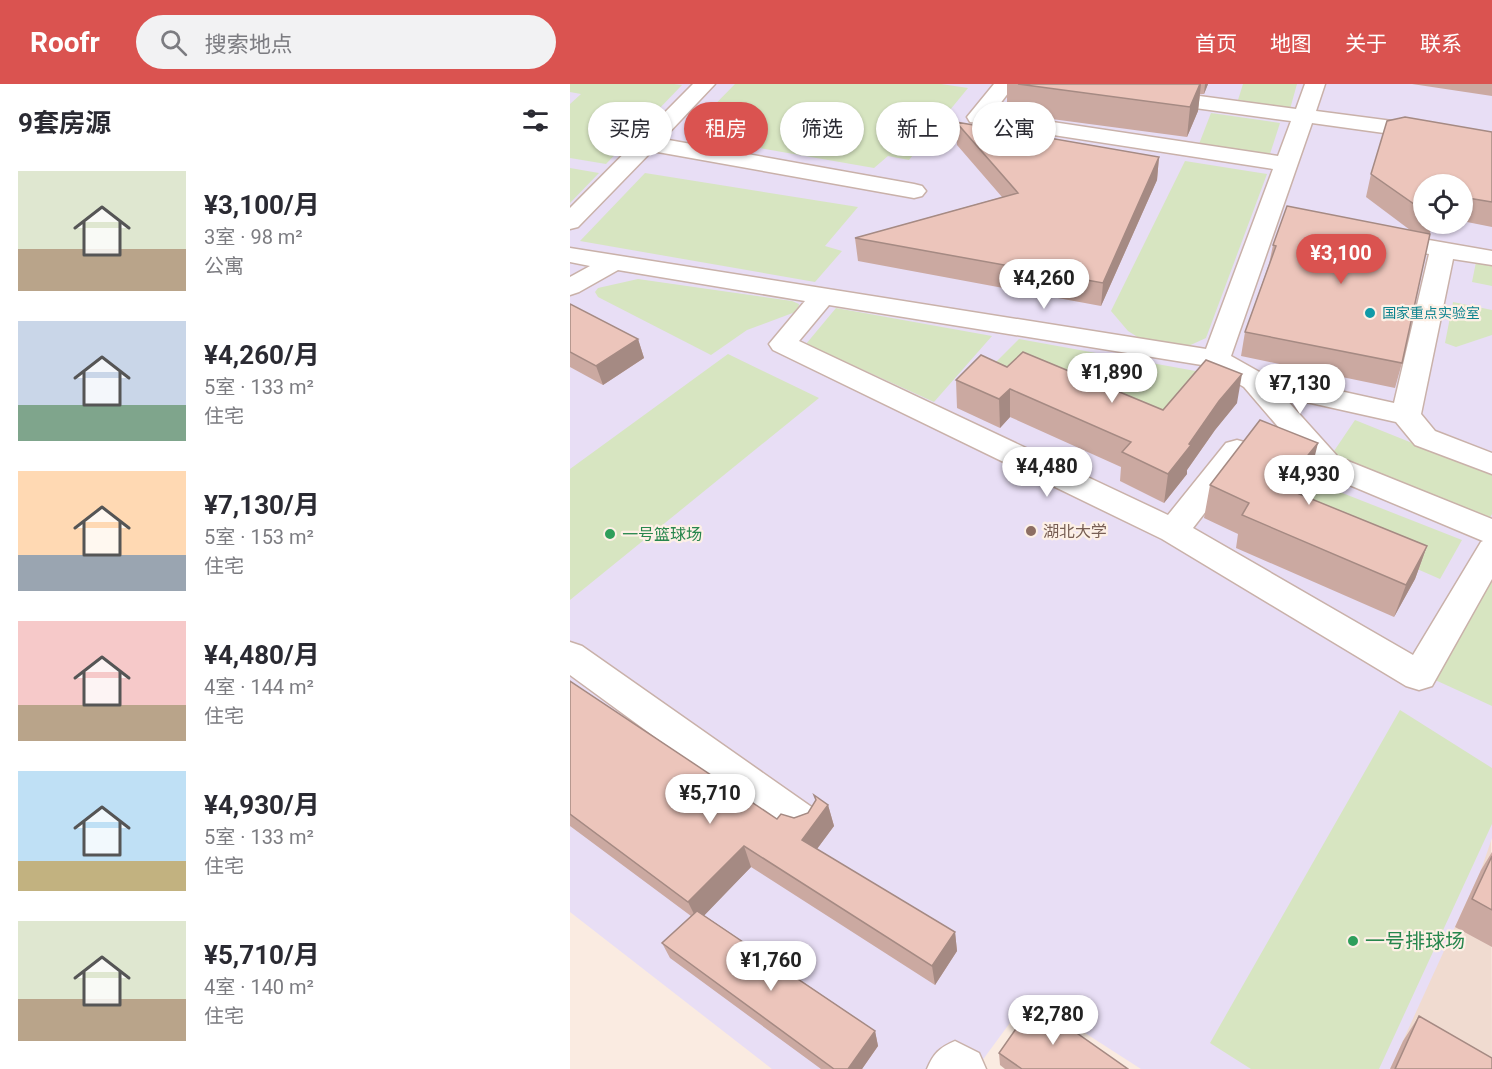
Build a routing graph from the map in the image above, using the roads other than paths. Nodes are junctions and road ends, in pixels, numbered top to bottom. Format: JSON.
{"nodes":[{"id":1,"x":705,"y":84,"type":"edge"},
{"id":2,"x":1005,"y":84,"type":"edge"},
{"id":3,"x":1064,"y":84,"type":"edge"},
{"id":4,"x":1315,"y":84,"type":"edge"},
{"id":5,"x":1304,"y":114,"type":"junction"},
{"id":6,"x":672,"y":118,"type":"edge"},
{"id":7,"x":1492,"y":141,"type":"edge"},
{"id":8,"x":672,"y":147,"type":"edge"},
{"id":9,"x":634,"y":156,"type":"edge"},
{"id":10,"x":1286,"y":164,"type":"junction"},
{"id":11,"x":914,"y":191,"type":"dead end"},
{"id":12,"x":570,"y":222,"type":"edge"},
{"id":13,"x":1361,"y":235,"type":"edge"},
{"id":14,"x":1442,"y":251,"type":"junction"},
{"id":15,"x":570,"y":255,"type":"edge"},
{"id":16,"x":1492,"y":258,"type":"edge"},
{"id":17,"x":613,"y":263,"type":"junction"},
{"id":18,"x":570,"y":287,"type":"edge"},
{"id":19,"x":822,"y":296,"type":"junction"},
{"id":20,"x":1216,"y":359,"type":"junction"},
{"id":21,"x":1254,"y":381,"type":"junction"},
{"id":22,"x":1406,"y":415,"type":"junction"},
{"id":23,"x":1261,"y":419,"type":"junction"},
{"id":24,"x":1492,"y":464,"type":"edge"},
{"id":25,"x":1173,"y":531,"type":"junction"},
{"id":26,"x":1492,"y":532,"type":"edge"},
{"id":27,"x":1492,"y":550,"type":"edge"},
{"id":28,"x":570,"y":656,"type":"edge"},
{"id":29,"x":799,"y":820,"type":"edge"},
{"id":30,"x":950,"y":1069,"type":"edge"},
{"id":31,"x":963,"y":1069,"type":"edge"}],
"edges":[{"from":1,"to":6,"type":"street"},
{"from":2,"to":10,"type":"street"},
{"from":3,"to":5,"type":"street"},
{"from":4,"to":5,"type":"street"},
{"from":5,"to":7,"type":"street"},
{"from":5,"to":10,"type":"street"},
{"from":8,"to":11,"type":"street"},
{"from":9,"to":12,"type":"street"},
{"from":10,"to":20,"type":"street"},
{"from":13,"to":14,"type":"street"},
{"from":14,"to":16,"type":"street"},
{"from":14,"to":22,"type":"street"},
{"from":15,"to":17,"type":"street"},
{"from":17,"to":18,"type":"street"},
{"from":17,"to":19,"type":"street"},
{"from":19,"to":20,"type":"street"},
{"from":19,"to":25,"type":"street"},
{"from":20,"to":21,"type":"street"},
{"from":21,"to":22,"type":"street"},
{"from":21,"to":23,"type":"street"},
{"from":22,"to":24,"type":"street"},
{"from":23,"to":25,"type":"street"},
{"from":23,"to":26,"type":"street"},
{"from":25,"to":27,"type":"street"},
{"from":28,"to":29,"type":"street"},
{"from":30,"to":31,"type":"street"}]}
